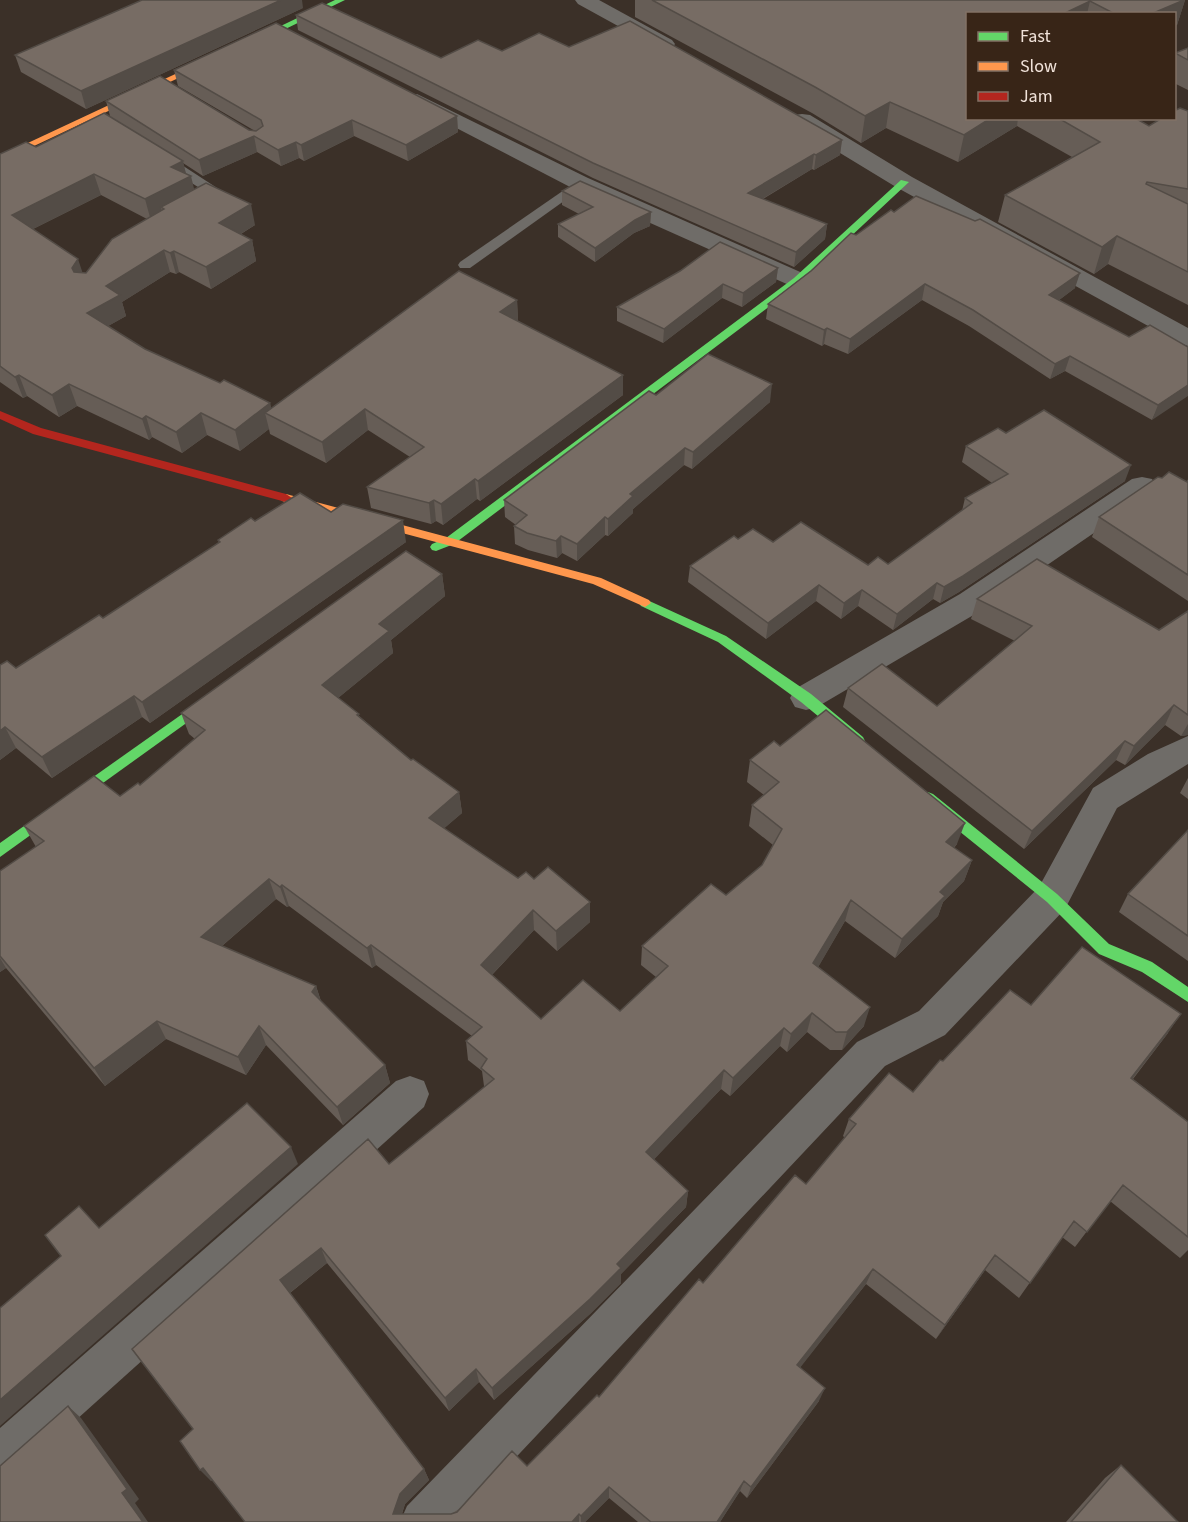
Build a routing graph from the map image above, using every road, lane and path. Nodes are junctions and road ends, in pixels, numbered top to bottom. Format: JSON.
{"nodes":[{"id":1,"x":341,"y":0,"type":"edge"},
{"id":2,"x":585,"y":0,"type":"edge"},
{"id":3,"x":280,"y":29,"type":"junction"},
{"id":4,"x":301,"y":39,"type":"edge"},
{"id":5,"x":689,"y":57,"type":"edge"},
{"id":6,"x":395,"y":88,"type":"edge"},
{"id":7,"x":782,"y":109,"type":"edge"},
{"id":8,"x":152,"y":151,"type":"edge"},
{"id":9,"x":0,"y":159,"type":"edge"},
{"id":10,"x":904,"y":182,"type":"junction"},
{"id":11,"x":580,"y":183,"type":"junction"},
{"id":12,"x":218,"y":193,"type":"junction"},
{"id":13,"x":199,"y":203,"type":"edge"},
{"id":14,"x":243,"y":208,"type":"edge"},
{"id":15,"x":465,"y":265,"type":"dead end"},
{"id":16,"x":798,"y":280,"type":"junction"},
{"id":17,"x":1188,"y":338,"type":"edge"},
{"id":18,"x":0,"y":416,"type":"edge"},
{"id":19,"x":1142,"y":486,"type":"edge"},
{"id":20,"x":450,"y":541,"type":"junction"},
{"id":21,"x":423,"y":554,"type":"dead end"},
{"id":22,"x":231,"y":685,"type":"edge"},
{"id":23,"x":806,"y":698,"type":"junction"},
{"id":24,"x":867,"y":749,"type":"edge"},
{"id":25,"x":1188,"y":749,"type":"edge"},
{"id":26,"x":921,"y":793,"type":"edge"},
{"id":27,"x":0,"y":851,"type":"edge"},
{"id":28,"x":1052,"y":898,"type":"junction"},
{"id":29,"x":1188,"y":995,"type":"edge"},
{"id":30,"x":410,"y":1094,"type":"dead end"},
{"id":31,"x":0,"y":1458,"type":"edge"},
{"id":32,"x":423,"y":1522,"type":"edge"}],
"edges":[{"from":1,"to":3,"type":"main road"},
{"from":2,"to":5,"type":"street"},
{"from":3,"to":4,"type":"street"},
{"from":3,"to":9,"type":"main road"},
{"from":6,"to":11,"type":"street"},
{"from":7,"to":10,"type":"street"},
{"from":8,"to":12,"type":"lane"},
{"from":10,"to":16,"type":"main road"},
{"from":10,"to":17,"type":"street"},
{"from":11,"to":15,"type":"lane"},
{"from":11,"to":16,"type":"street"},
{"from":12,"to":13,"type":"lane"},
{"from":12,"to":14,"type":"lane"},
{"from":16,"to":20,"type":"main road"},
{"from":18,"to":20,"type":"main road"},
{"from":19,"to":23,"type":"street"},
{"from":20,"to":21,"type":"main road"},
{"from":20,"to":23,"type":"main road"},
{"from":22,"to":27,"type":"main road"},
{"from":23,"to":24,"type":"main road"},
{"from":25,"to":28,"type":"street"},
{"from":26,"to":28,"type":"main road"},
{"from":28,"to":29,"type":"main road"},
{"from":28,"to":32,"type":"street"},
{"from":30,"to":31,"type":"street"}]}
